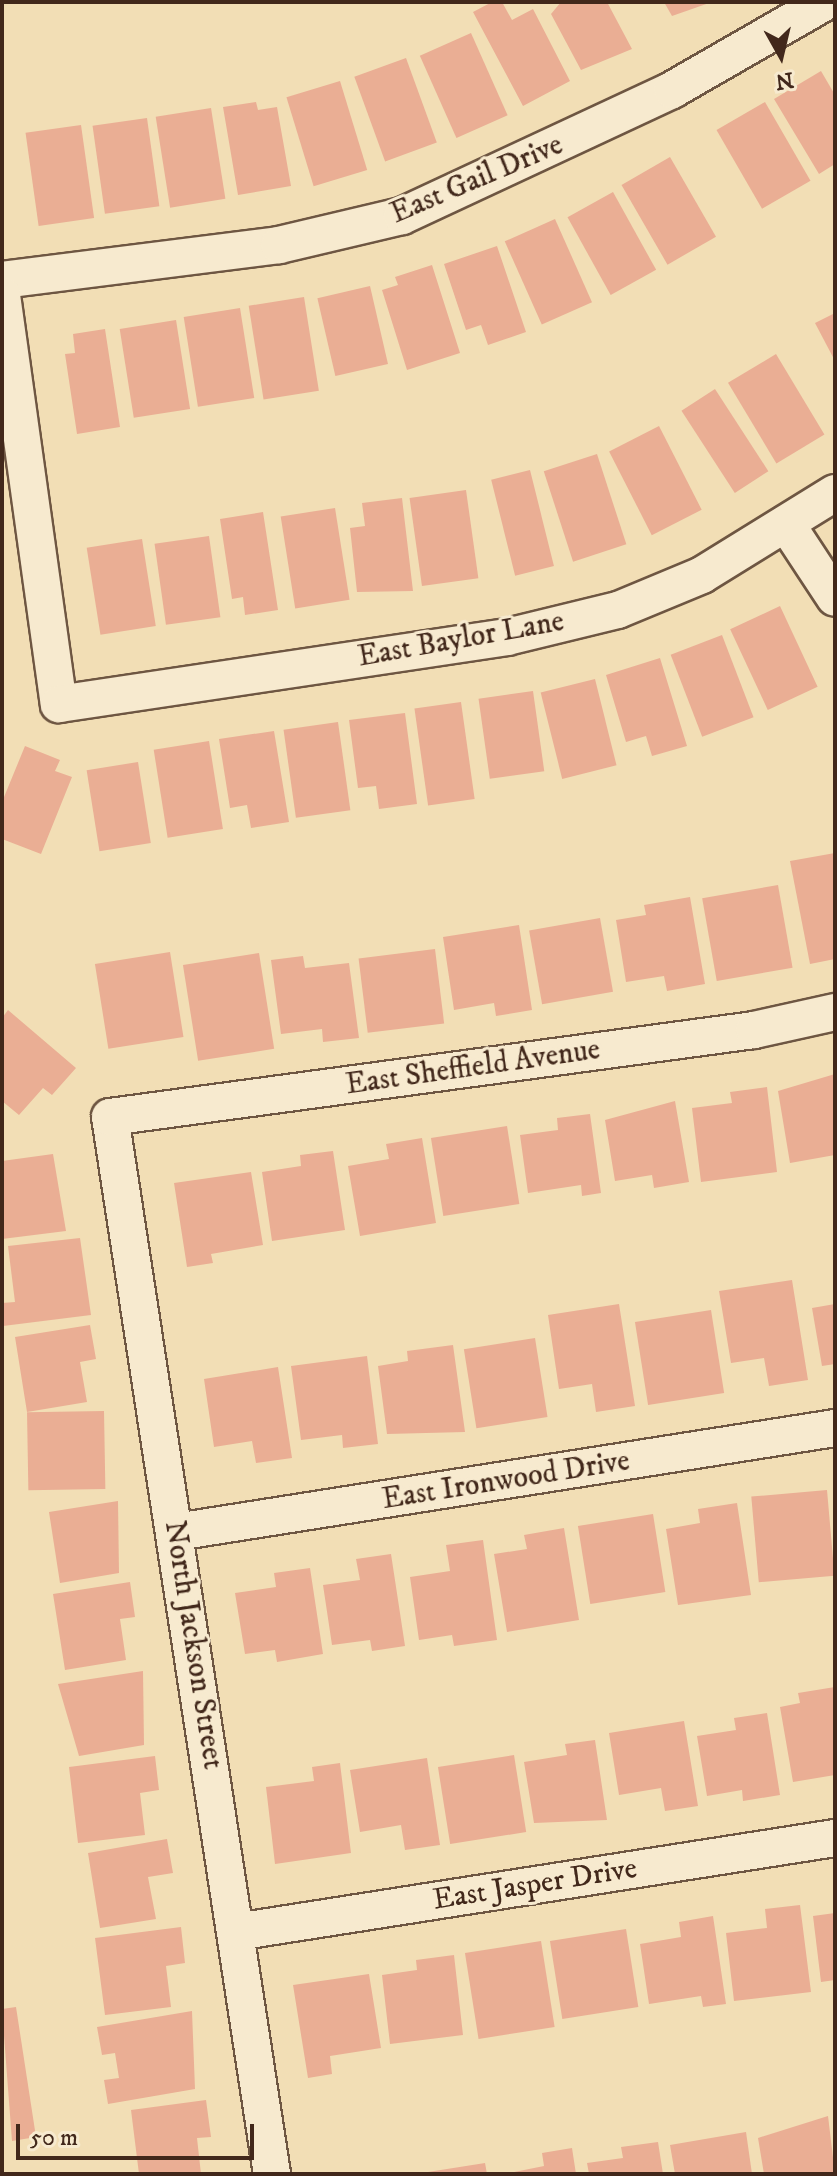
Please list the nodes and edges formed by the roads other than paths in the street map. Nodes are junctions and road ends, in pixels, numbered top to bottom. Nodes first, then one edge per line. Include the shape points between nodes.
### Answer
1 (825, 2) edge
2 (2, 280) edge
3 (2, 295) edge
4 (835, 493) edge
5 (787, 525) junction
6 (835, 598) edge
7 (835, 1012) edge
8 (110, 1117) joint
9 (835, 1428) edge
10 (176, 1532) junction
11 (835, 1838) edge
12 (236, 1932) junction
13 (272, 2174) edge

1 - 2 street, East Gail Drive via 672,90 402,216 279,245
3 - 5 street, East Baylor Lane via 59,704 507,637 618,610 702,575
4 - 5 street, East Baylor Lane
5 - 6 street
7 - 8 street, East Sheffield Avenue via 754,1030
8 - 10 street, North Jackson Street
9 - 10 street, East Ironwood Drive
10 - 12 street, North Jackson Street
11 - 12 street, East Jasper Drive
12 - 13 street, North Jackson Street

